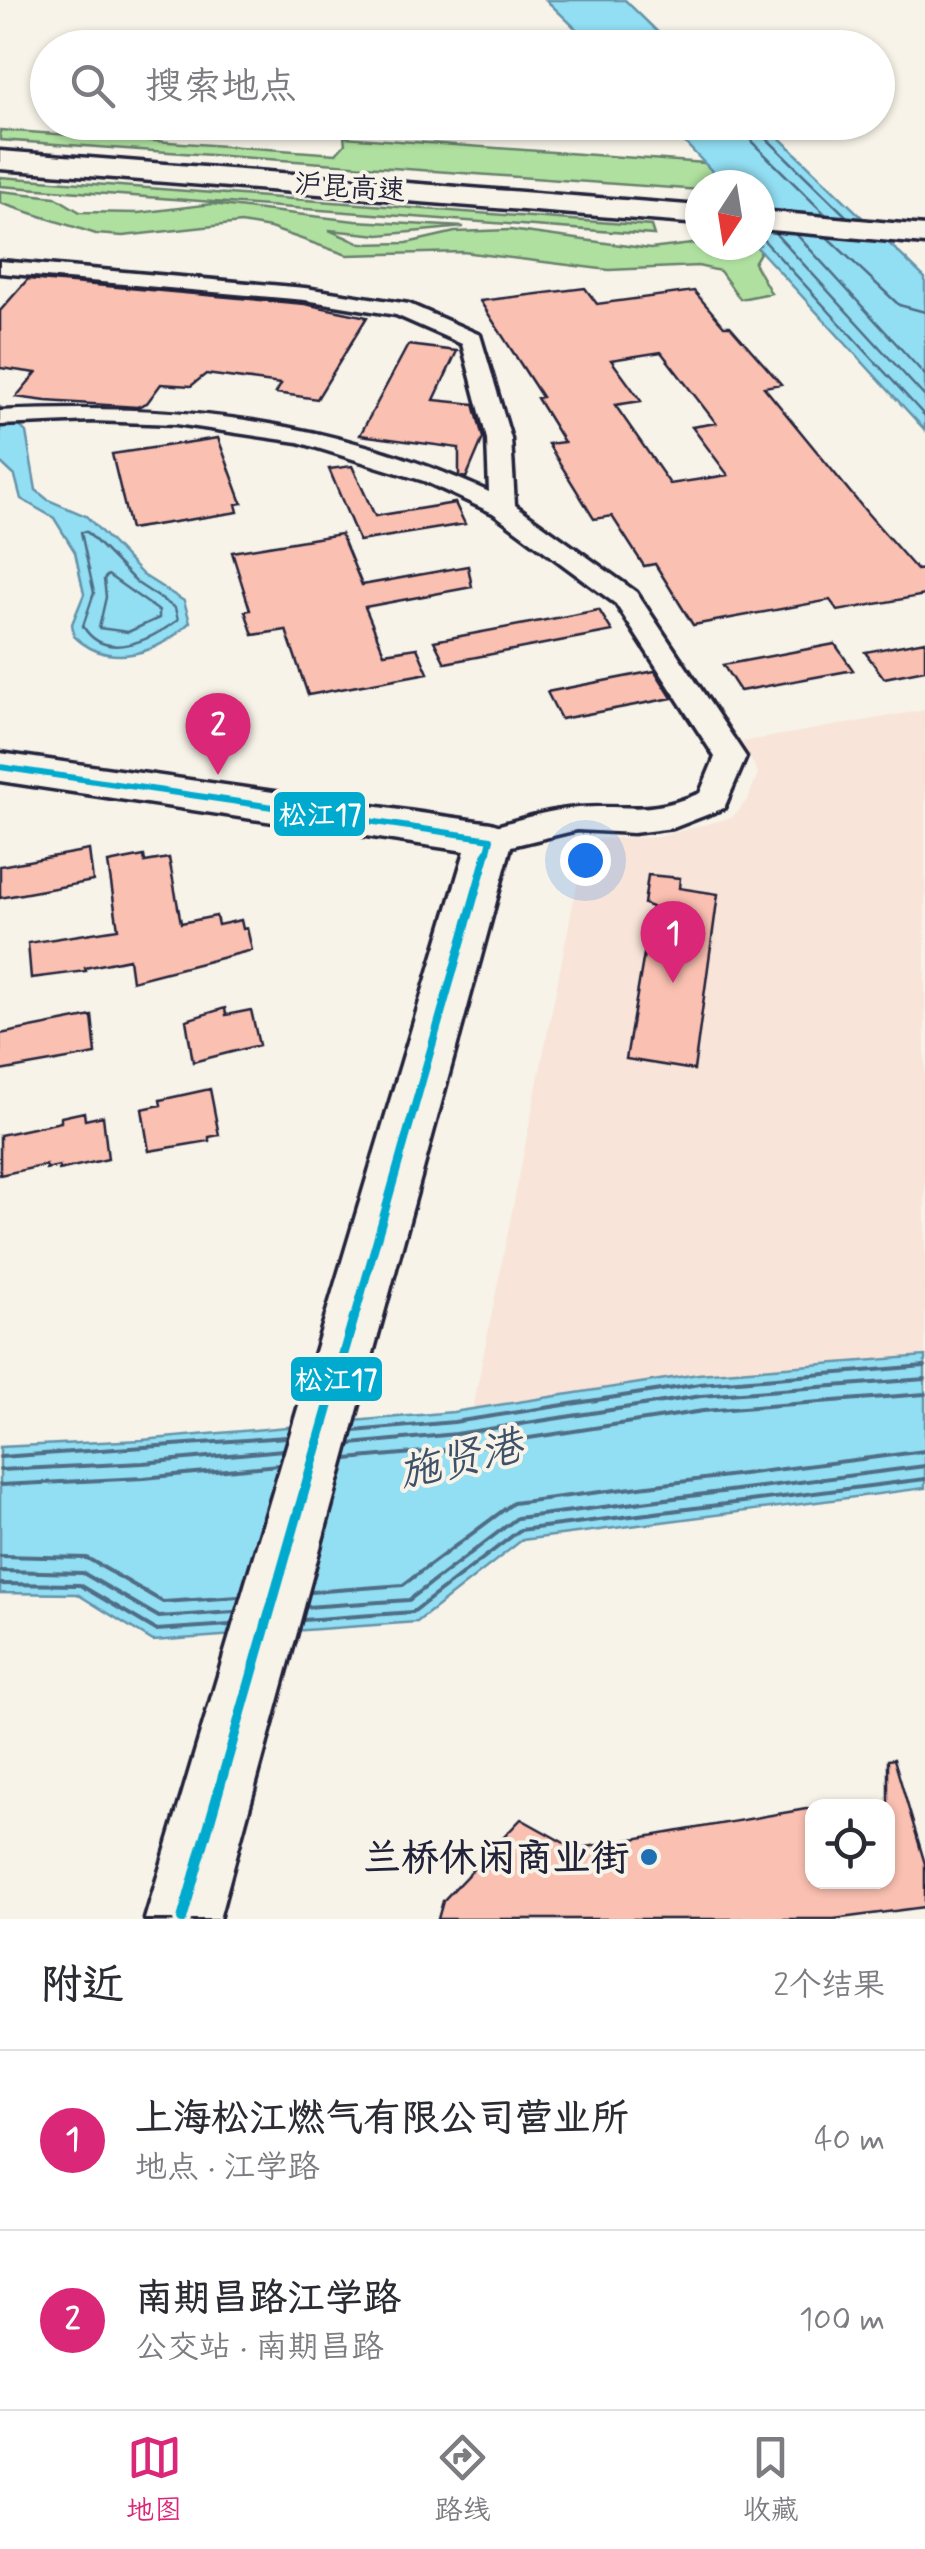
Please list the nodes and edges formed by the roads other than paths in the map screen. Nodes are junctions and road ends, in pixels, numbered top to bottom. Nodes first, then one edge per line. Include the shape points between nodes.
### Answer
1 (0, 150) edge
2 (0, 160) edge
3 (685, 204) edge
4 (651, 205) junction
5 (775, 210) edge
6 (685, 212) edge
7 (775, 221) edge
8 (925, 223) edge
9 (925, 235) edge
10 (0, 266) edge
11 (11, 418) edge
12 (502, 508) junction
13 (0, 767) edge
14 (491, 839) junction
15 (182, 1919) edge

1 - 4 highway, 沪昆高速
2 - 4 highway, 沪昆高速
3 - 4 highway, 沪昆高速
4 - 6 highway, 沪昆高速
5 - 8 highway
7 - 9 highway
10 - 12 street via 305,294 401,310 472,340 499,439
11 - 12 street via 176,418 302,435 434,476
12 - 14 street via 626,598 731,757 713,800 673,817 576,819
13 - 14 main road
14 - 15 main road

